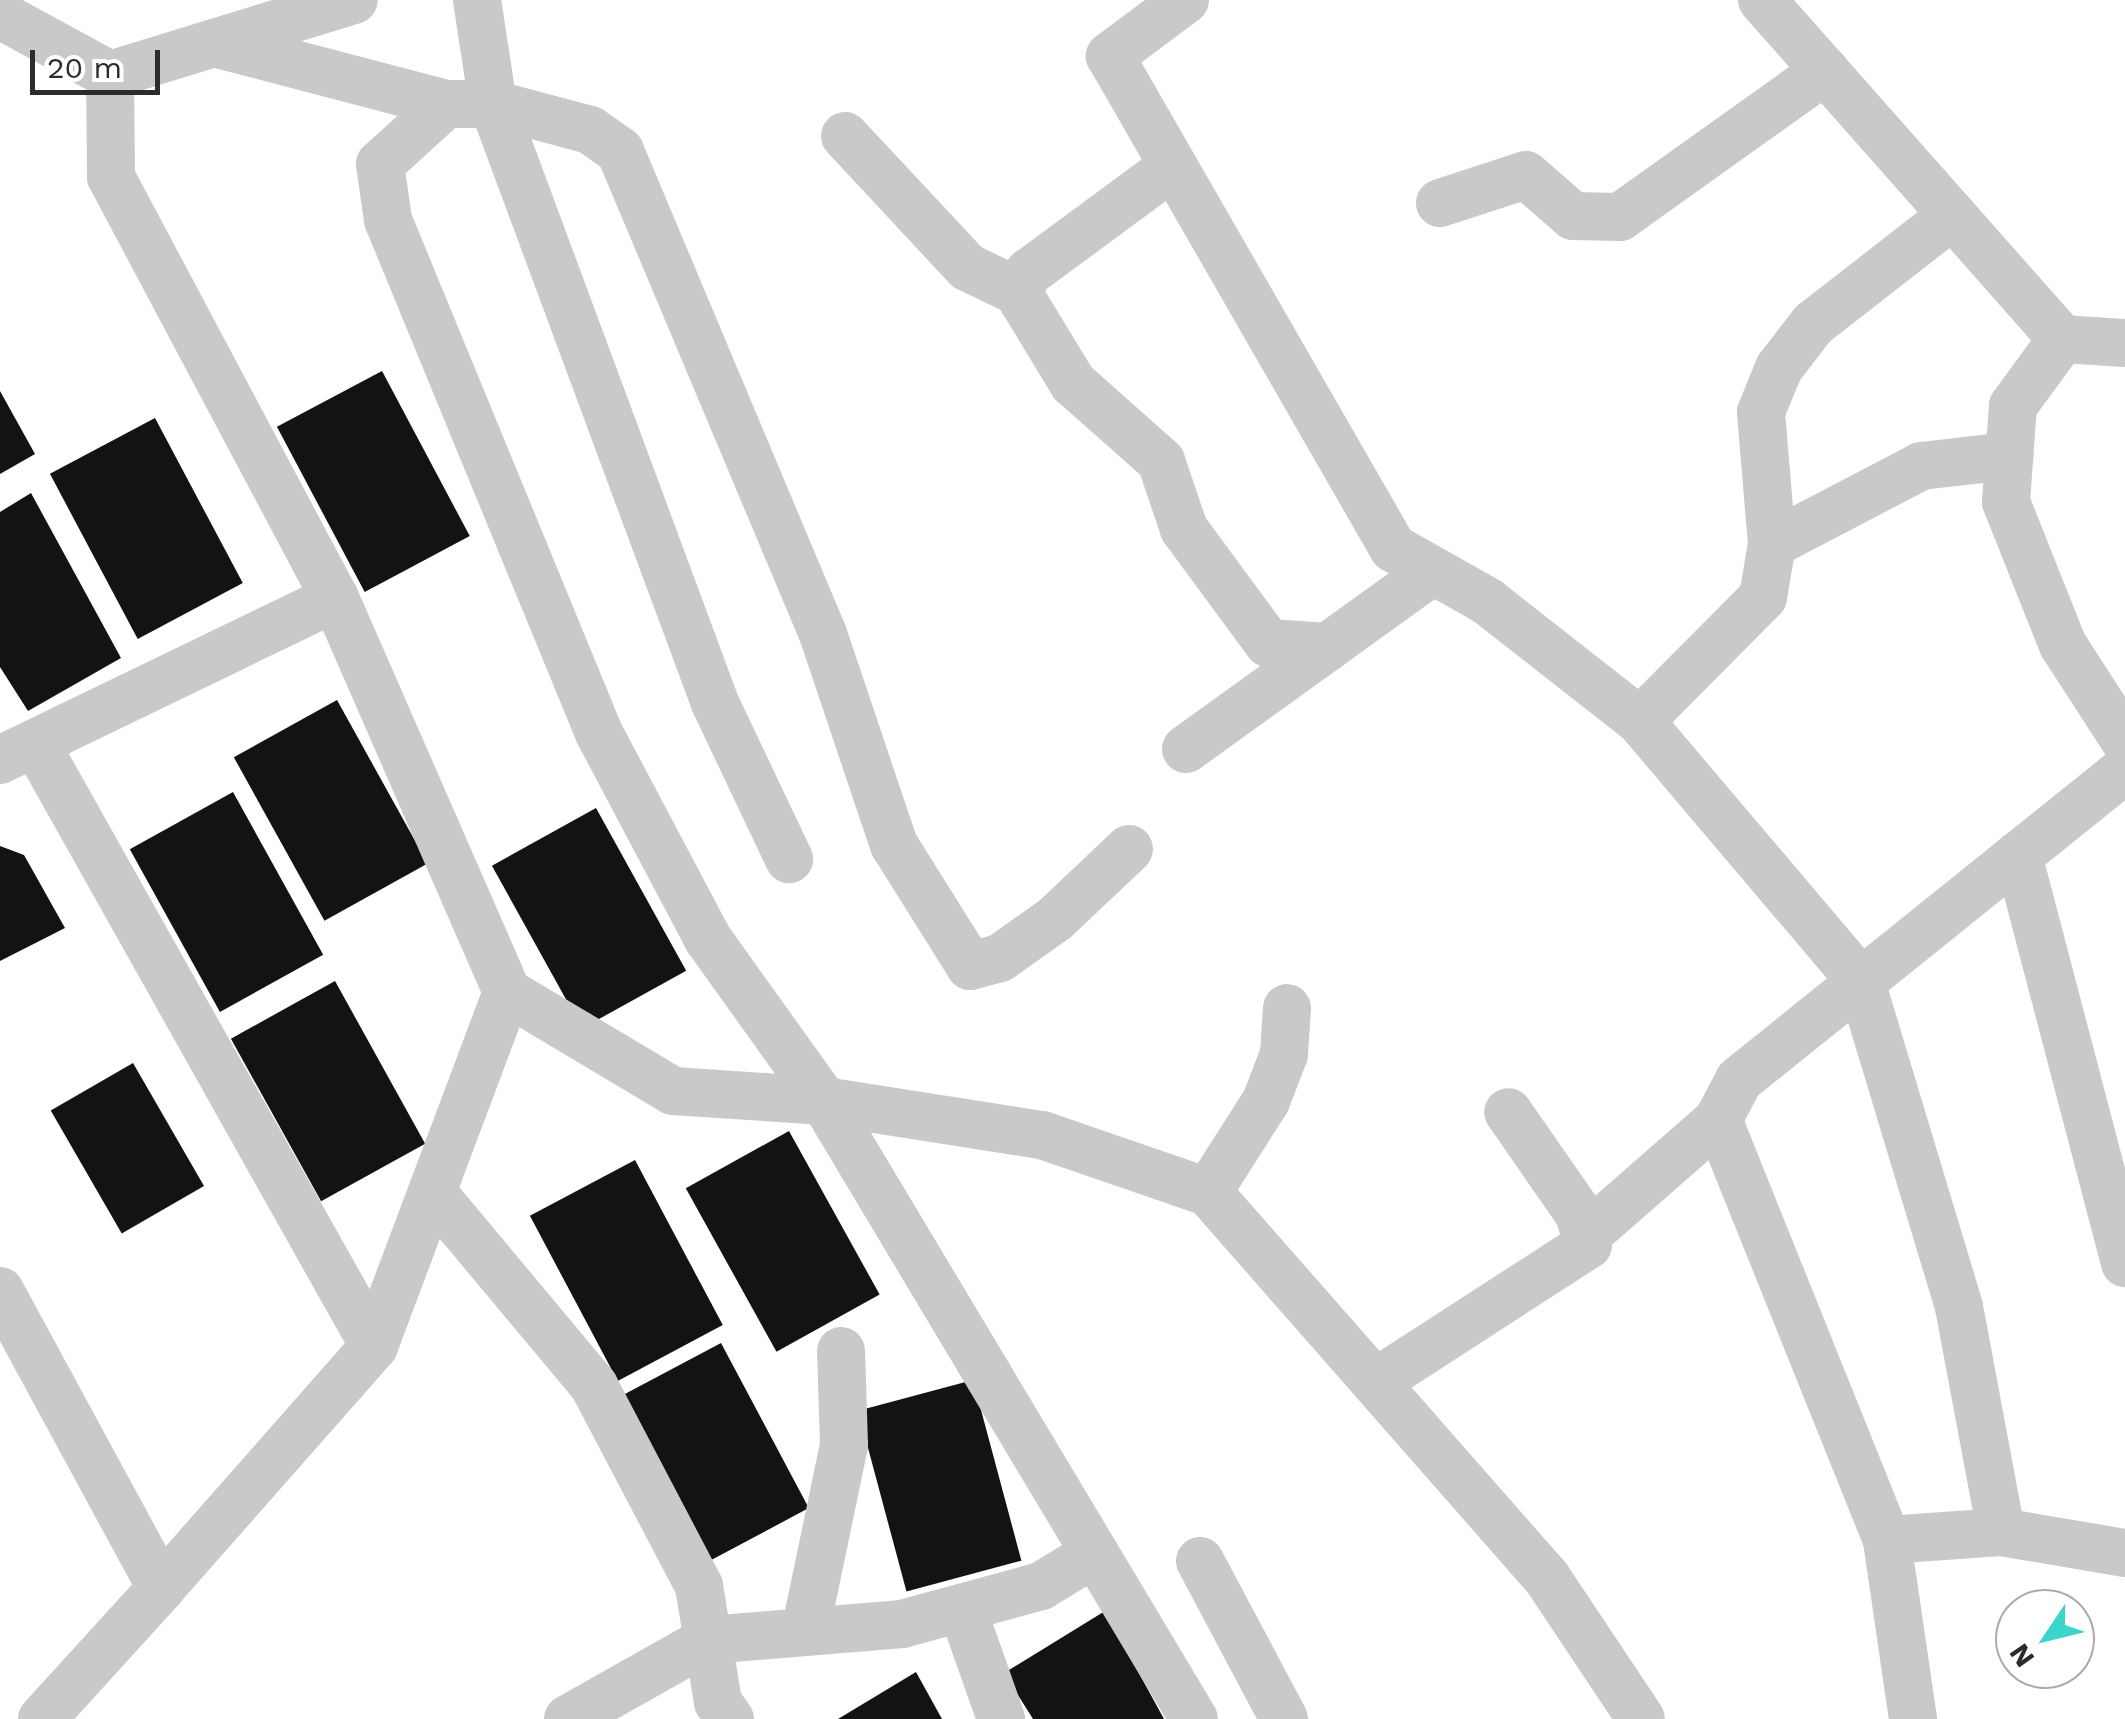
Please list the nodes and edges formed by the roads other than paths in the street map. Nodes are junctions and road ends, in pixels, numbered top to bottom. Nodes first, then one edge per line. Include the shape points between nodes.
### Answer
1 (354, 0) edge
2 (477, 0) edge
3 (1184, 0) edge
4 (1762, 0) edge
5 (0, 15) edge
6 (241, 25) edge
7 (1825, 71) junction
8 (110, 75) junction
9 (446, 104) junction
10 (494, 104) junction
11 (845, 136) dead end
12 (1172, 166) junction
13 (1440, 203) dead end
14 (1952, 215) junction
15 (1017, 291) junction
16 (2062, 338) junction
17 (2125, 342) edge
18 (2009, 456) junction
19 (1772, 544) junction
20 (1433, 571) junction
21 (335, 598) junction
22 (1328, 647) junction
23 (1640, 720) junction
24 (2125, 740) edge
25 (1186, 750) dead end
26 (18, 753) edge
27 (2125, 770) edge
28 (1129, 849) dead end
29 (2018, 856) junction
30 (788, 858) dead end
31 (1862, 982) junction
32 (507, 992) junction
33 (1287, 1008) dead end
34 (824, 1101) junction
35 (1508, 1112) dead end
36 (1718, 1120) junction
37 (432, 1192) junction
38 (1208, 1192) junction
39 (1588, 1234) junction
40 (2125, 1263) edge
41 (0, 1291) edge
42 (374, 1346) junction
43 (842, 1351) dead end
44 (1376, 1382) junction
45 (2001, 1532) junction
46 (1887, 1540) junction
47 (2125, 1553) edge
48 (1095, 1554) junction
49 (1200, 1560) dead end
50 (161, 1588) junction
51 (962, 1608) junction
52 (805, 1632) junction
53 (708, 1640) junction
54 (42, 1719) edge
55 (568, 1719) edge
56 (730, 1719) edge
57 (1001, 1719) edge
58 (1194, 1719) edge
59 (1284, 1719) edge
60 (1641, 1719) edge
61 (1913, 1719) edge

1 - 6 street
2 - 10 street
3 - 12 street via 1109,50
4 - 7 street
5 - 8 street
6 - 8 street
6 - 9 street
7 - 13 street via 1654,202 1620,216 1573,216 1526,174
7 - 14 street
8 - 21 street via 110,177
9 - 10 street
9 - 34 street via 380,164 388,220 599,733 708,939
10 - 28 street via 590,130 640,180 823,634 894,845 960,956 970,966 1000,958
10 - 30 street via 715,704
11 - 15 street via 967,268
12 - 15 street via 1029,272
12 - 20 street via 1393,548
14 - 16 street
14 - 19 street via 1813,324 1779,368 1761,412
15 - 22 street via 1073,383 1161,461 1184,529 1268,643
16 - 17 street
16 - 18 street via 2013,406
18 - 19 street via 1921,466
18 - 24 street via 2006,502 2062,645
19 - 23 street via 1763,597
20 - 22 street
20 - 23 street via 1487,601
21 - 26 street
21 - 32 street
22 - 25 street
23 - 31 street
26 - 42 street
27 - 29 street
29 - 31 street
29 - 40 street
31 - 36 street via 1738,1080
31 - 45 street via 1959,1307
32 - 34 street via 673,1091
32 - 37 street
33 - 38 street via 1284,1054 1266,1101
34 - 38 street via 1042,1135
34 - 48 street
35 - 39 street
36 - 39 street
36 - 46 street
37 - 42 street
37 - 53 street via 594,1386 699,1586
38 - 44 street
39 - 44 street via 1581,1254
41 - 50 street
42 - 50 street
43 - 52 street via 844,1445
44 - 60 street via 1547,1578
45 - 46 street
45 - 47 street
46 - 61 street
48 - 51 street via 1041,1586
48 - 58 street
49 - 59 street
50 - 54 street
51 - 52 street
51 - 57 street
52 - 53 street
53 - 55 street
53 - 56 street via 718,1702

